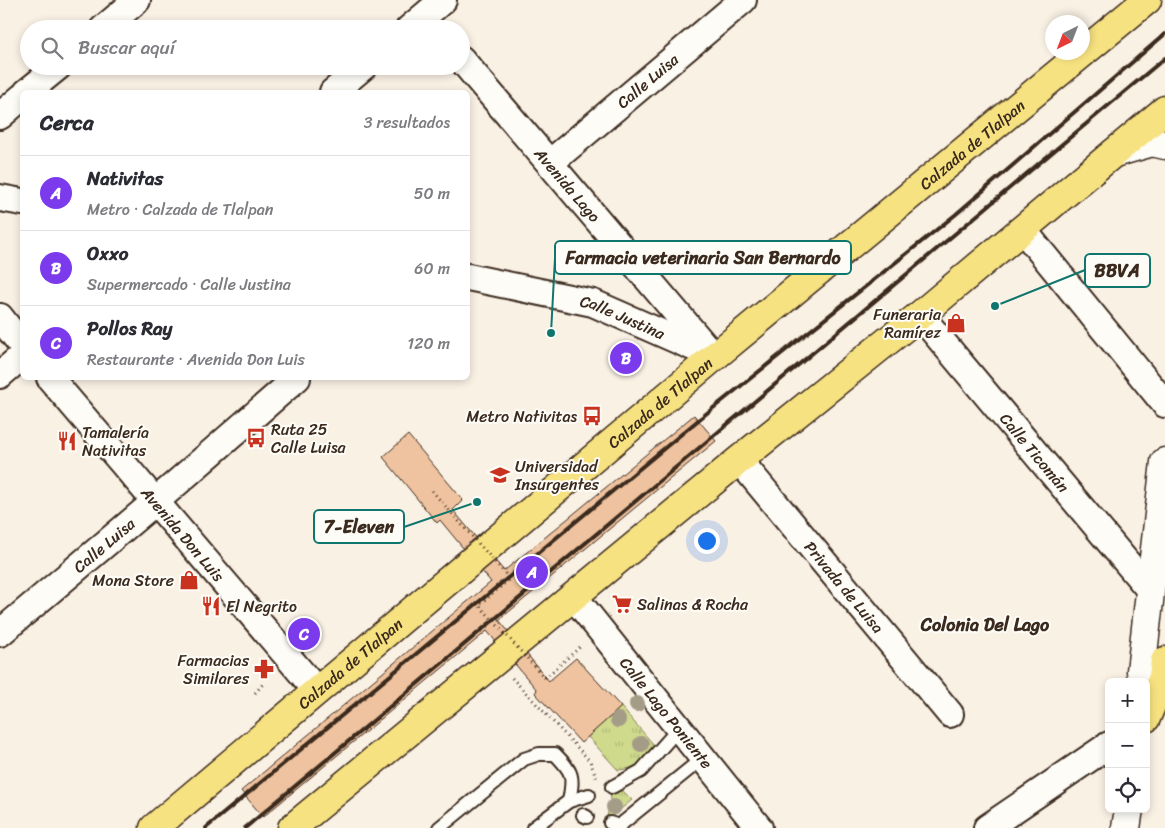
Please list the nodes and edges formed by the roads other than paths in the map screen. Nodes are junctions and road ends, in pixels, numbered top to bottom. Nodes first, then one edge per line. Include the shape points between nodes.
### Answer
1 (137, 0) edge
2 (743, 0) edge
3 (1137, 3) edge
4 (114, 20) edge
5 (470, 68) edge
6 (48, 75) edge
7 (353, 75) edge
8 (30, 90) edge
9 (335, 90) edge
10 (20, 99) edge
11 (1165, 110) edge
12 (0, 116) edge
13 (1165, 145) edge
14 (1114, 153) junction
15 (551, 162) junction
16 (0, 198) edge
17 (20, 202) edge
18 (1023, 230) junction
19 (470, 277) edge
20 (920, 315) junction
21 (0, 317) edge
22 (20, 342) edge
23 (714, 357) junction
24 (20, 358) edge
25 (0, 375) edge
26 (52, 380) edge
27 (295, 380) edge
28 (1165, 404) edge
29 (739, 460) junction
30 (1165, 462) edge
31 (156, 501) junction
32 (1149, 589) junction
33 (574, 597) junction
34 (0, 632) edge
35 (1165, 662) edge
36 (1142, 678) edge
37 (317, 691) junction
38 (1150, 708) edge
39 (950, 714) dead end
40 (679, 728) junction
41 (1105, 748) edge
42 (703, 758) junction
43 (612, 787) dead end
44 (589, 795) dead end
45 (569, 801) junction
46 (1128, 813) edge
47 (454, 823) edge
48 (610, 823) dead end
49 (154, 828) edge
50 (292, 828) edge
51 (440, 828) edge
52 (533, 828) edge
53 (759, 828) edge
54 (987, 828) edge
55 (1126, 828) edge

1 - 4 street
2 - 15 street, Calle Luisa
3 - 23 main road, Calzada de Tlalpan
5 - 15 street, Avenida Lago
6 - 8 street
7 - 9 street
10 - 12 street
11 - 14 main road
13 - 14 main road via 1152,142
14 - 18 main road
15 - 23 street, Avenida Lago
16 - 17 street
18 - 20 main road
18 - 28 street
19 - 23 street, Calle Justina via 592,303
20 - 29 main road
20 - 32 street, Calle Ticomán
21 - 22 street
23 - 37 main road, Calzada de Tlalpan
24 - 25 street
26 - 31 street, Avenida Don Luis
27 - 31 street, Calle Luisa
29 - 33 main road
29 - 39 street, Privada de Luisa
30 - 32 main road
31 - 34 street, Calle Luisa
31 - 37 street, Avenida Don Luis
32 - 36 main road
33 - 40 street, Calle Lago Poniente
33 - 50 main road
35 - 38 main road
37 - 49 main road, Calzada de Tlalpan
40 - 42 street, Calle Lago Poniente
40 - 43 lane via 641,771
41 - 54 street
42 - 48 lane via 619,826
42 - 53 street, Calle Lago Poniente
44 - 45 lane
45 - 47 lane via 573,782 571,770 555,754 539,754 524,759
45 - 52 lane
46 - 55 main road
47 - 51 lane

